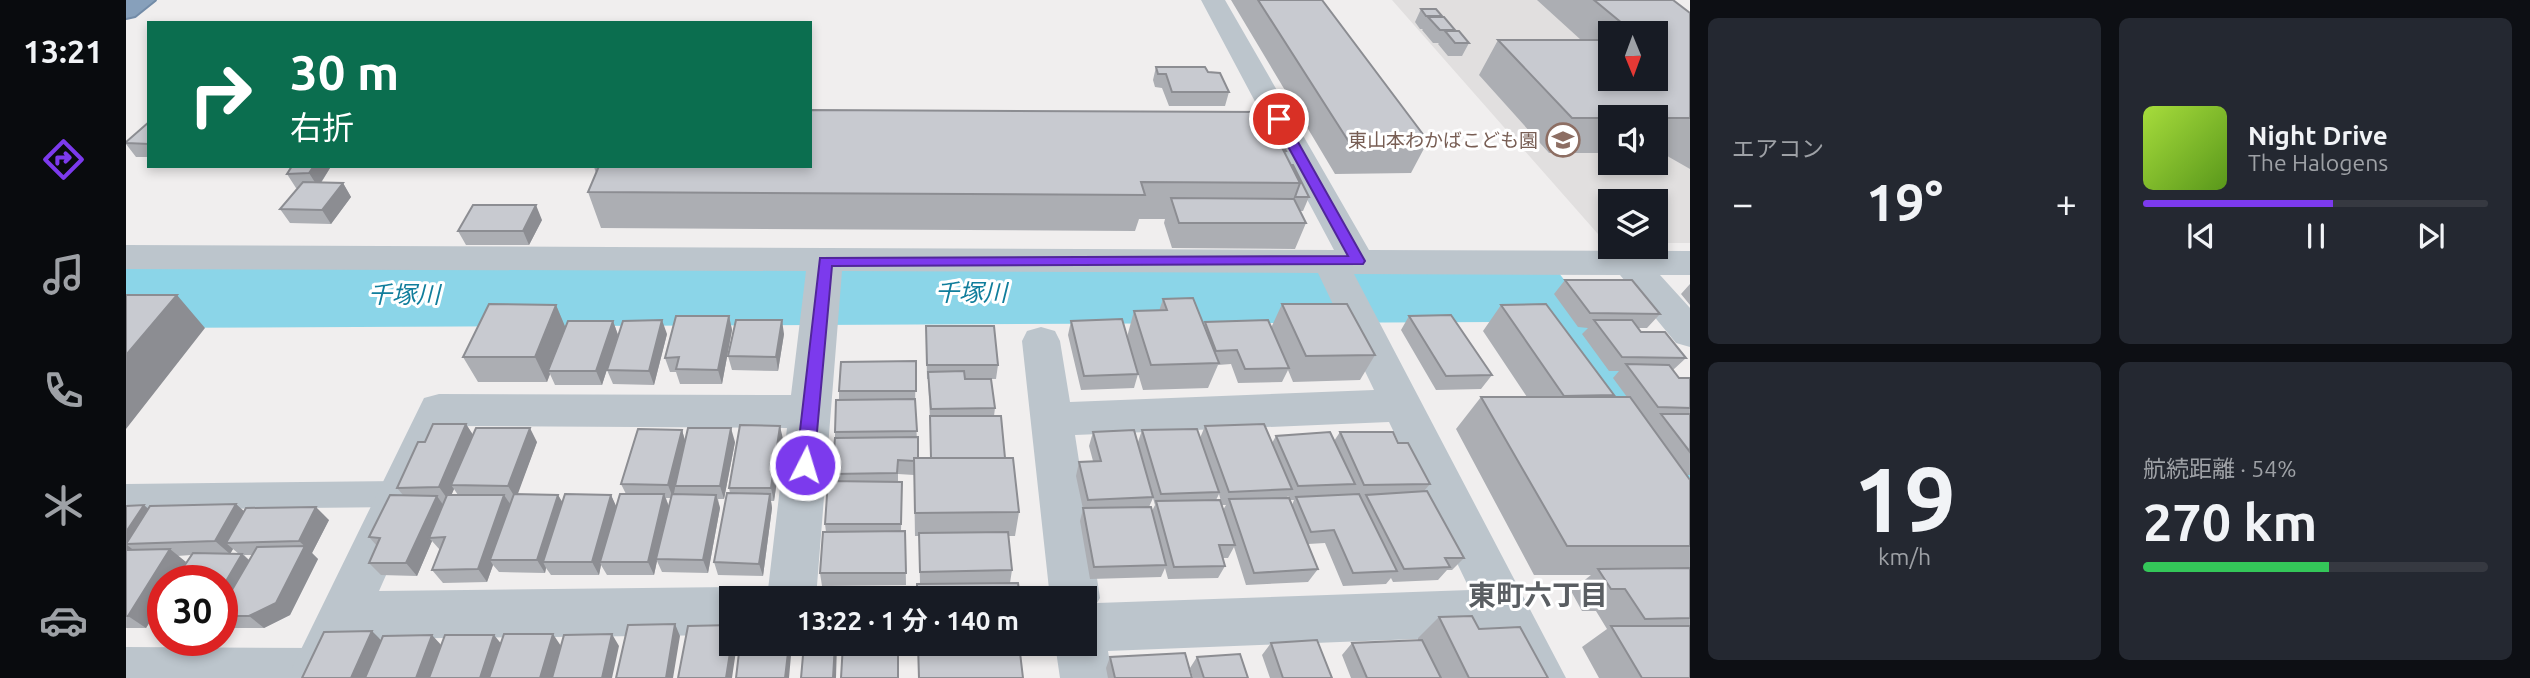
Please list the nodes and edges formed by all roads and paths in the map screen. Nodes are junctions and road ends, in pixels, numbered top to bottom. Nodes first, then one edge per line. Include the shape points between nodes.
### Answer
1 (143, 0) edge
2 (1213, 0) edge
3 (126, 11) edge
4 (126, 257) edge
5 (1630, 263) junction
6 (1690, 263) edge
7 (1345, 276) junction
8 (823, 283) junction
9 (1690, 333) edge
10 (1041, 341) dead end
11 (1403, 405) junction
12 (810, 412) junction
13 (1051, 419) junction
14 (400, 494) junction
15 (126, 496) edge
16 (793, 586) edge
17 (1073, 586) edge
18 (719, 611) edge
19 (1507, 612) junction
20 (343, 615) junction
21 (1097, 628) edge
22 (1083, 656) edge
23 (126, 665) edge
24 (316, 672) edge
25 (1086, 678) edge
26 (1540, 678) edge

1 - 3 highway
2 - 7 street
4 - 8 street
5 - 6 street
5 - 7 street
5 - 9 street
7 - 8 street
7 - 11 street
8 - 12 street
10 - 13 street
11 - 13 street
11 - 19 street
12 - 14 street via 439,410
12 - 16 street
13 - 17 street
14 - 15 lane
14 - 20 street
18 - 20 street
19 - 21 street
19 - 26 street
20 - 24 street
22 - 25 street
23 - 24 lane

